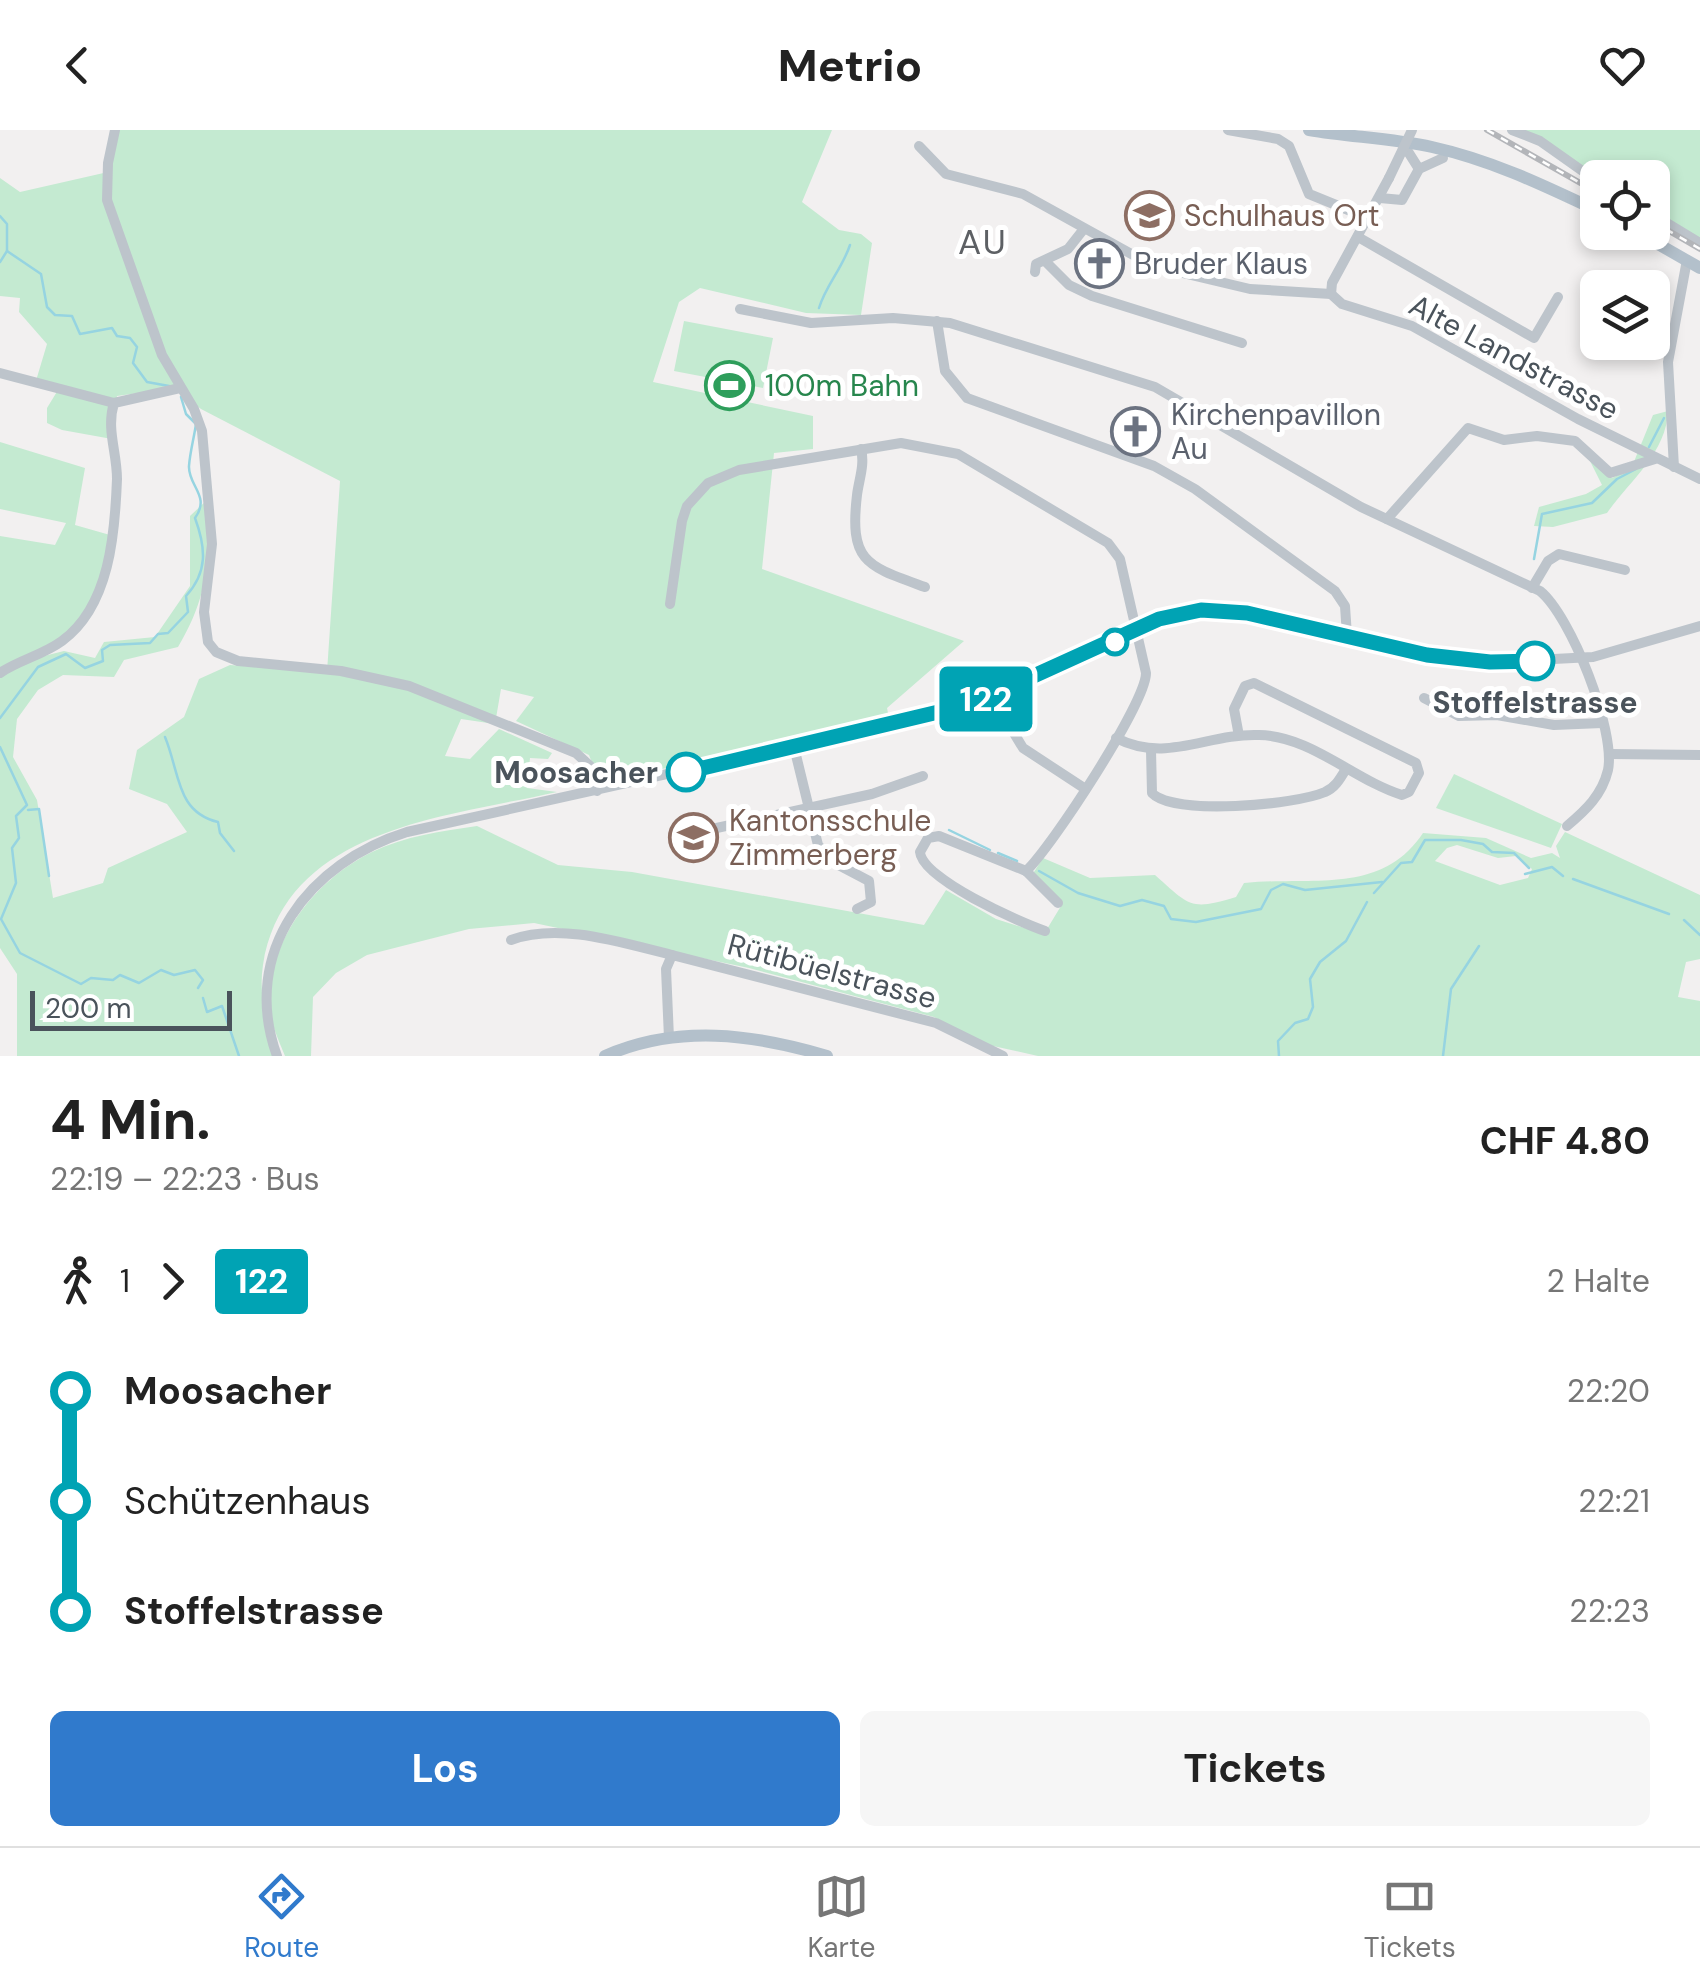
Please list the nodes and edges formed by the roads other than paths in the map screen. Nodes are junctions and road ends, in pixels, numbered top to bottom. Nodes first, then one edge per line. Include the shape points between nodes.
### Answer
1 (116, 130) edge
2 (1228, 130) edge
3 (1309, 130) edge
4 (1412, 130) edge
5 (1512, 130) edge
6 (1543, 136) edge
7 (1362, 138) junction
8 (919, 146) dead end
9 (1407, 150) junction
10 (1442, 158) junction
11 (1580, 167) edge
12 (1418, 169) junction
13 (1524, 178) junction
14 (1380, 198) junction
15 (1580, 204) edge
16 (1368, 218) junction
17 (1670, 225) edge
18 (1083, 230) junction
19 (1358, 237) junction
20 (1700, 243) edge
21 (1670, 250) edge
22 (1045, 261) junction
23 (1694, 264) edge
24 (1035, 272) dead end
25 (1331, 294) junction
26 (1558, 297) dead end
27 (740, 309) dead end
28 (937, 321) junction
29 (1242, 343) dead end
30 (0, 373) edge
31 (180, 388) junction
32 (114, 402) junction
33 (861, 448) junction
34 (1656, 458) junction
35 (1674, 467) junction
36 (1700, 479) edge
37 (1387, 520) junction
38 (1625, 570) dead end
39 (926, 586) dead end
40 (1532, 588) junction
41 (670, 604) dead end
42 (1700, 626) edge
43 (1136, 631) junction
44 (1347, 636) junction
45 (1580, 658) junction
46 (0, 673) edge
47 (992, 697) junction
48 (1424, 698) dead end
49 (1602, 723) junction
50 (1239, 736) junction
51 (1116, 738) junction
52 (794, 747) junction
53 (1151, 750) junction
54 (1610, 754) junction
55 (1700, 755) edge
56 (1346, 769) junction
57 (924, 776) dead end
58 (1084, 788) junction
59 (597, 791) junction
60 (808, 808) junction
61 (1567, 826) dead end
62 (712, 829) dead end
63 (1026, 871) junction
64 (1058, 903) dead end
65 (857, 909) dead end
66 (1045, 931) dead end
67 (510, 940) dead end
68 (672, 955) junction
69 (669, 1038) junction
70 (974, 1050) edge
71 (277, 1056) edge
72 (605, 1056) edge
73 (828, 1056) edge
74 (1003, 1056) edge

1 - 31 street via 107,200 162,356
2 - 16 street via 1278,139 1289,146 1309,194
3 - 7 main road
4 - 14 street, bridge
5 - 6 street
6 - 11 street
7 - 9 main road
7 - 13 main road via 1435,147
8 - 18 street, Alte Landstrasse via 946,174 1023,194
9 - 10 main road
9 - 12 street
10 - 12 street
10 - 13 main road
12 - 14 street via 1396,202
13 - 15 main road
14 - 16 street
16 - 19 street
17 - 20 street
18 - 22 street via 1068,250
18 - 25 street, Alte Landstrasse via 1173,272 1250,289
19 - 25 street
19 - 26 street via 1534,338
21 - 23 main road
22 - 24 street
22 - 29 street via 1092,296
23 - 35 street via 1668,362
25 - 34 street, Alte Landstrasse via 1442,340
27 - 28 street via 811,323
28 - 37 street via 984,330 1155,388
28 - 44 street via 946,371 966,398 1124,453 1195,489 1338,594
30 - 32 street
31 - 32 street
31 - 59 street via 204,444 212,561 204,626 216,652 238,661 341,671 408,686 576,753 590,766
32 - 46 street via 116,483 103,584 64,640
33 - 39 street via 855,534 861,557 872,568
33 - 41 street via 739,470 708,483 686,506
33 - 43 street via 912,443 958,454 1108,543 1120,559
34 - 35 street, Alte Landstrasse
34 - 37 street via 1610,473 1575,441 1504,440 1468,428
35 - 36 street, Alte Landstrasse
37 - 40 street
38 - 40 street via 1559,554
40 - 45 street via 1554,604
42 - 45 street
43 - 44 street via 1168,616 1225,610
43 - 47 street
43 - 51 street via 1146,681
44 - 45 street via 1475,661
45 - 49 street
47 - 52 street
47 - 58 street via 1023,748
48 - 49 street via 1458,716
49 - 54 street
50 - 53 street
50 - 56 street via 1284,739
50 - 56 street via 1236,704 1254,683 1419,770 1402,795
51 - 53 street
51 - 58 street
52 - 59 street
52 - 60 street
53 - 56 street via 1152,793 1172,804 1269,804 1314,796 1334,787
54 - 55 street
54 - 61 street via 1598,794
57 - 60 street
58 - 63 street
59 - 71 street via 407,832 329,870 293,912 276,951 268,999
60 - 62 street
60 - 65 street via 824,853 869,881 870,904
63 - 64 street
63 - 66 street via 939,836 928,838 920,852 927,868 1010,919
67 - 68 street, Rütibüelstrasse via 586,936
68 - 69 street via 666,969
68 - 70 street, Rütibüelstrasse via 936,1022
69 - 72 main road
69 - 73 main road via 730,1035
70 - 74 street, Rütibüelstrasse

